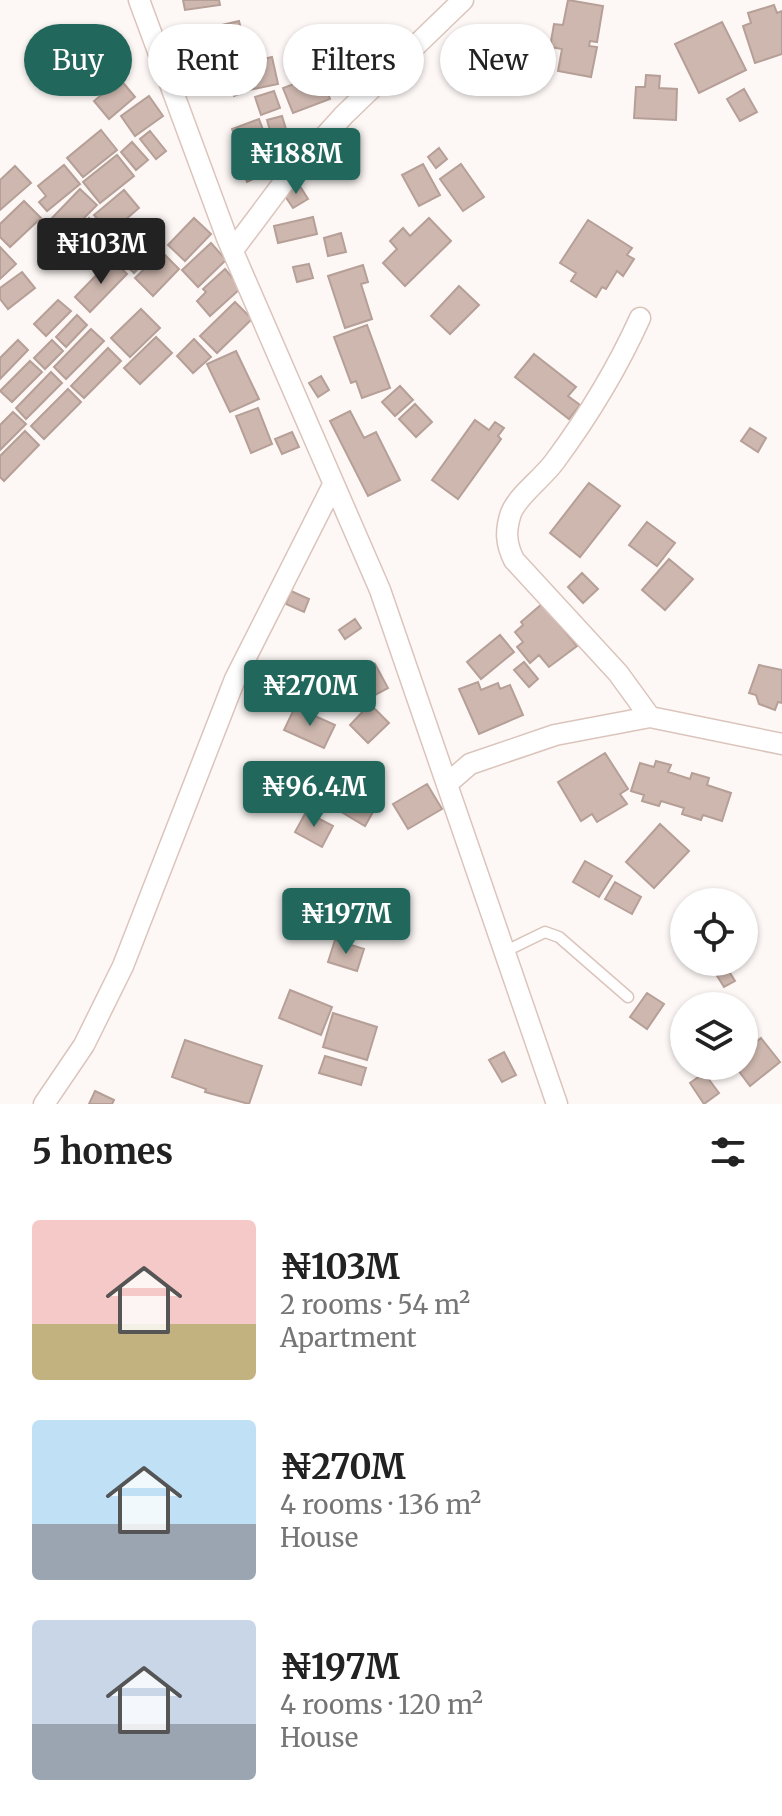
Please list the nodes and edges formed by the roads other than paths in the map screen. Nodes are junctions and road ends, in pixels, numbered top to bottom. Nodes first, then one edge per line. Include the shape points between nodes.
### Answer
1 (139, 0) edge
2 (463, 0) edge
3 (233, 250) junction
4 (640, 318) dead end
5 (333, 485) junction
6 (650, 717) junction
7 (782, 744) edge
8 (447, 784) junction
9 (504, 952) junction
10 (628, 997) dead end
11 (44, 1104) edge
12 (557, 1104) edge

1 - 3 street
2 - 3 street via 325,136
3 - 5 street
4 - 6 street via 620,363 581,426 512,511 505,543
5 - 8 street via 380,590
5 - 11 street via 235,679 123,966 84,1045
6 - 7 street
6 - 8 street via 555,735 470,764
8 - 9 street
9 - 10 lane via 545,932 559,937
9 - 12 street

